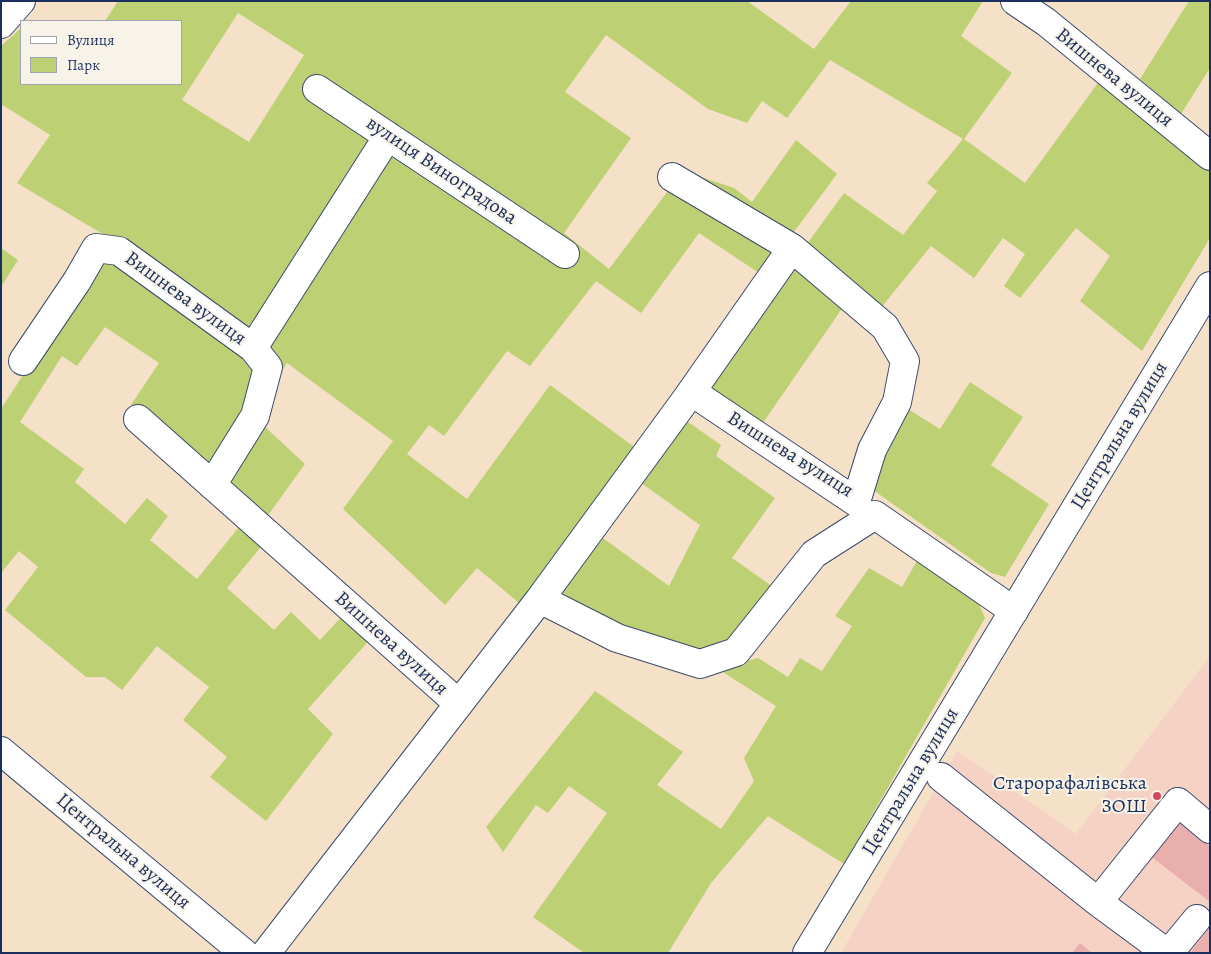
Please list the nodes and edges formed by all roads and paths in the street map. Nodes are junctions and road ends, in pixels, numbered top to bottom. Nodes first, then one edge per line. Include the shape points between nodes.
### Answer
1 (21, 1) edge
2 (1016, 1) edge
3 (1, 24) edge
4 (317, 89) dead end
5 (388, 136) junction
6 (1210, 156) edge
7 (672, 177) dead end
8 (792, 248) junction
9 (565, 254) dead end
10 (1210, 286) edge
11 (253, 348) junction
12 (23, 361) dead end
13 (692, 392) junction
14 (138, 420) dead end
15 (212, 485) junction
16 (866, 508) junction
17 (540, 599) junction
18 (1014, 611) junction
19 (459, 704) junction
20 (1, 751) edge
21 (941, 777) dead end
22 (1210, 829) edge
23 (1098, 902) junction
24 (1197, 919) dead end
25 (244, 953) edge
26 (266, 953) edge
27 (807, 953) edge
28 (1168, 953) edge

1 - 3 street
2 - 6 street, Вишнева вулиця
4 - 5 street, вулиця Виноградова
5 - 9 street, вулиця Виноградова
5 - 11 street
7 - 8 street, Вишнева вулиця
8 - 13 street, Вишнева вулиця
8 - 16 street, Вишнева вулиця via 885,327 905,361 897,402 872,450
10 - 18 street, Центральна вулиця
11 - 12 street, Вишнева вулиця via 119,251 96,248
11 - 15 street, Вишнева вулиця via 268,368 255,416
13 - 16 street, Вишнева вулиця
13 - 17 street, Вишнева вулиця
14 - 15 street, Вишнева вулиця
15 - 19 street, Вишнева вулиця
16 - 17 street via 814,554 736,652 700,664 617,638
16 - 18 street
17 - 19 street, Вишнева вулиця
18 - 27 street, Центральна вулиця
19 - 26 street, Вишнева вулиця
20 - 25 street, Центральна вулиця
21 - 23 street
22 - 23 street via 1178,802
23 - 28 street
24 - 28 street

